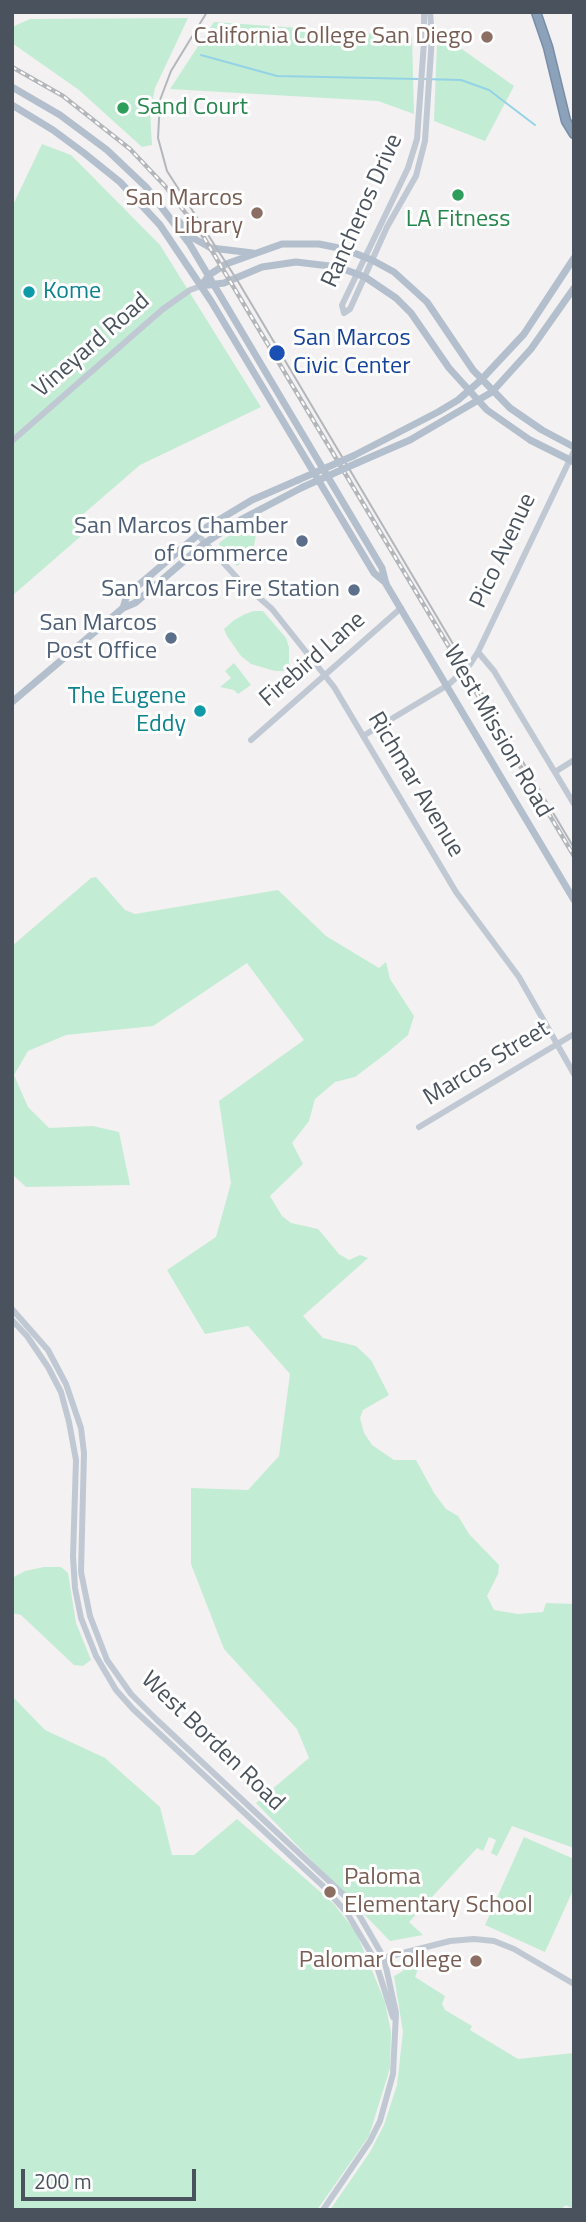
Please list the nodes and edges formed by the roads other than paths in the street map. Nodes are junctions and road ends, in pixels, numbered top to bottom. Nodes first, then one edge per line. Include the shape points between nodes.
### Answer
1 (424, 12) edge
2 (430, 12) edge
3 (536, 12) edge
4 (428, 42) junction
5 (12, 87) edge
6 (12, 105) edge
7 (423, 111) junction
8 (574, 134) edge
9 (145, 187) junction
10 (254, 253) junction
11 (368, 258) junction
12 (574, 258) edge
13 (209, 275) junction
14 (361, 276) junction
15 (215, 285) junction
16 (201, 286) junction
17 (574, 288) edge
18 (481, 380) junction
19 (468, 391) junction
20 (492, 392) junction
21 (477, 400) junction
22 (12, 442) edge
23 (574, 449) edge
24 (355, 459) junction
25 (571, 461) edge
26 (197, 534) junction
27 (205, 543) junction
28 (386, 584) junction
29 (123, 608) junction
30 (401, 608) junction
31 (478, 652) junction
32 (325, 675) junction
33 (448, 685) junction
34 (12, 702) edge
35 (363, 736) junction
36 (251, 740) dead end
37 (574, 760) edge
38 (555, 772) junction
39 (574, 804) edge
40 (574, 900) edge
41 (574, 1034) edge
42 (556, 1044) junction
43 (574, 1074) edge
44 (419, 1127) dead end
45 (12, 1309) edge
46 (12, 1320) edge
47 (384, 1958) junction
48 (375, 1960) junction
49 (574, 1984) edge
50 (394, 2022) junction
51 (323, 2210) edge

1 - 4 main road, Rancheros Drive
2 - 4 main road, Rancheros Drive
3 - 8 highway via 566,121
4 - 7 main road, Rancheros Drive
5 - 9 main road via 84,132
6 - 16 main road, West Mission Road via 69,141 120,182 160,225
7 - 11 main road, Rancheros Drive via 408,168
7 - 11 main road, Rancheros Drive via 425,141 416,176
9 - 10 main road via 200,242 211,248
9 - 13 main road, West Mission Road
10 - 11 main road via 282,244 319,244
10 - 13 main road
11 - 14 main road, Rancheros Drive
11 - 18 main road via 394,272 427,302
12 - 18 main road via 524,334
13 - 15 main road, West Mission Road
13 - 16 main road
14 - 14 main road, Rancheros Drive via 342,305 344,313 350,309
14 - 15 main road via 338,267 296,262 262,267
14 - 19 main road via 411,313
15 - 16 main road
15 - 28 main road, West Mission Road via 382,568
16 - 22 main road, Vineyard Road via 163,309
16 - 28 main road, West Mission Road via 374,573
17 - 20 main road via 531,349
18 - 19 main road
18 - 20 main road
19 - 21 main road
19 - 24 main road
20 - 21 main road
20 - 23 main road via 528,422
21 - 24 main road via 410,440
21 - 25 main road via 499,420
23 - 25 main road, Pico Avenue
24 - 26 main road, bridge via 240,506
24 - 27 main road, bridge
25 - 31 main road, Pico Avenue
26 - 27 main road, Richmar Avenue
26 - 29 main road via 127,595
27 - 29 main road via 135,603
27 - 32 main road, Richmar Avenue via 272,609
28 - 30 main road, West Mission Road
29 - 34 main road
30 - 32 main road, Firebird Lane
30 - 33 main road, West Mission Road
31 - 33 main road, Pico Avenue
31 - 38 main road
32 - 35 main road, Richmar Avenue
32 - 36 main road, Firebird Lane
33 - 35 main road, Pico Avenue
33 - 40 main road, West Mission Road
35 - 42 main road, Richmar Avenue via 456,892 519,977
37 - 38 main road
38 - 39 main road
41 - 42 main road, Marcos Street
42 - 43 main road, Richmar Avenue
42 - 44 main road, Marcos Street
45 - 47 main road, West Borden Road via 47,1350 66,1384 78,1420 84,1453 83,1588 107,1660 157,1720 346,1897
46 - 48 main road, West Borden Road via 48,1367 69,1422 76,1460 75,1588 88,1639 101,1665 142,1718 323,1886 355,1923
47 - 48 main road
47 - 49 main road via 450,1941 494,1941
47 - 50 main road, West Borden Road
48 - 50 main road, West Borden Road
50 - 51 main road, West Borden Road via 393,2074 380,2121

